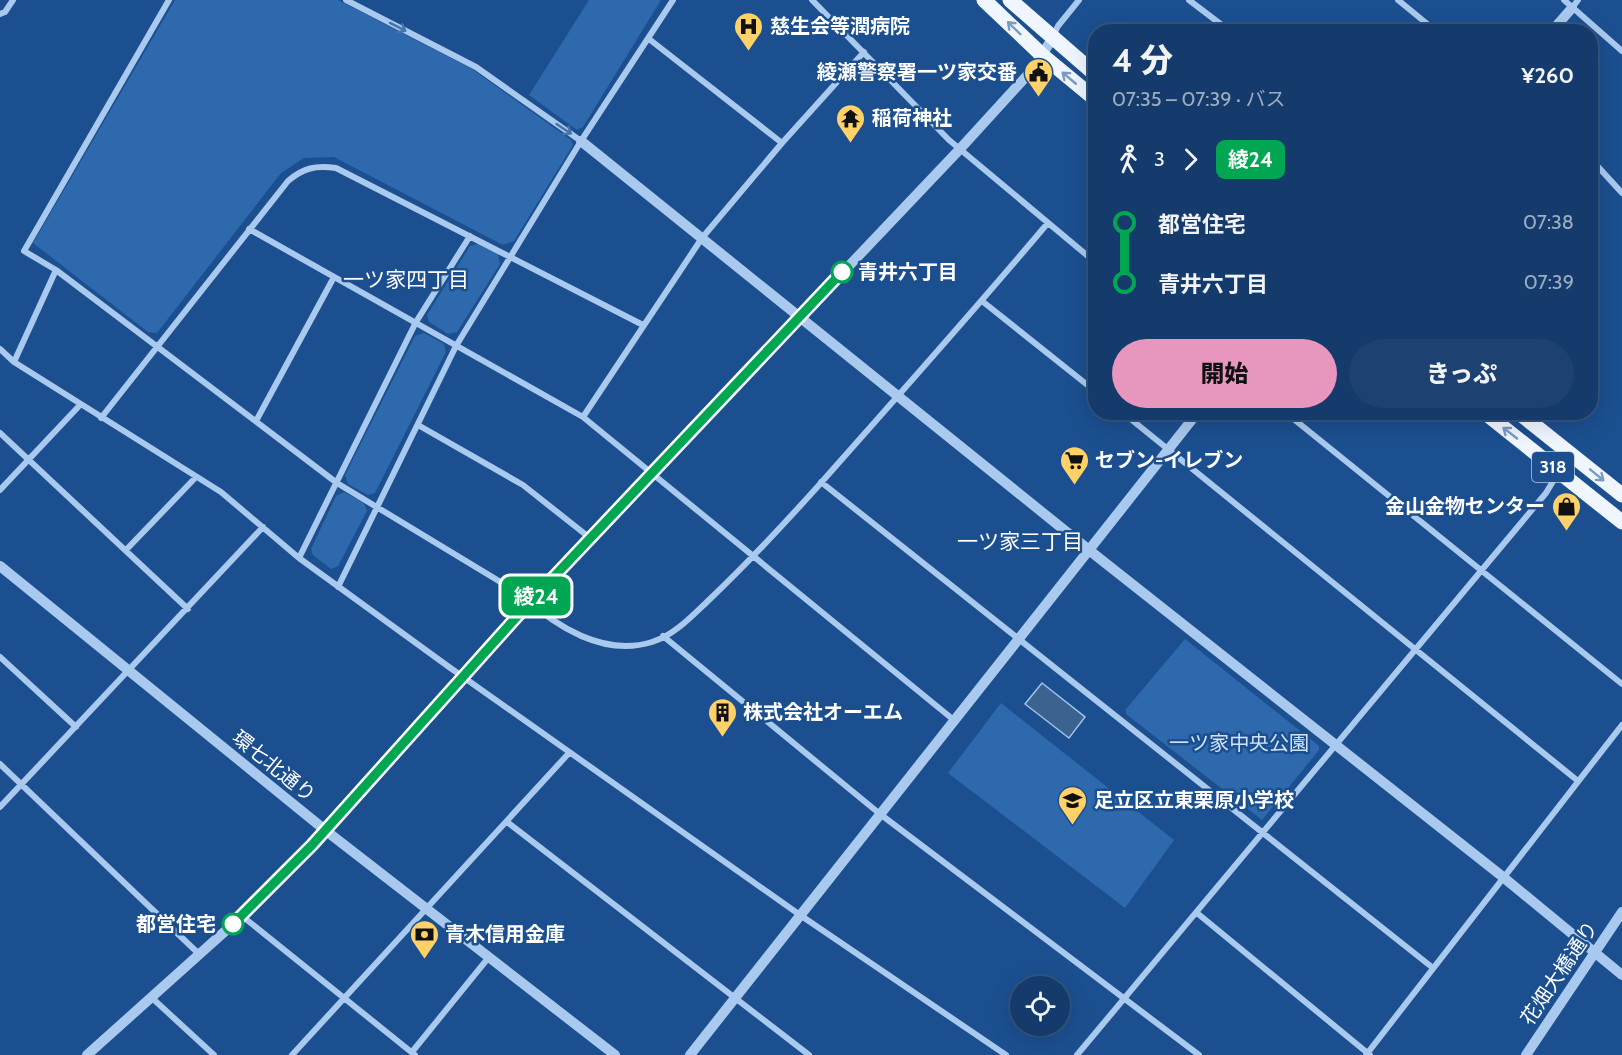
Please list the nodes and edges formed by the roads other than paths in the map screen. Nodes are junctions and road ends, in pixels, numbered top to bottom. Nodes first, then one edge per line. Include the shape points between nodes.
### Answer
1 (12, 0) edge
2 (169, 0) edge
3 (346, 0) edge
4 (673, 0) edge
5 (812, 0) edge
6 (984, 0) edge
7 (1010, 0) edge
8 (1079, 0) edge
9 (1189, 0) edge
10 (1398, 0) edge
11 (1571, 3) edge
12 (0, 14) edge
13 (1221, 24) edge
14 (1427, 24) edge
15 (1557, 24) edge
16 (1593, 24) edge
17 (1598, 28) edge
18 (649, 39) junction
19 (1052, 39) junction
20 (1622, 51) edge
21 (864, 52) junction
22 (1043, 56) junction
23 (1088, 68) edge
24 (1088, 93) edge
25 (581, 141) junction
26 (782, 143) junction
27 (959, 150) junction
28 (1598, 167) edge
29 (1622, 193) edge
30 (1047, 224) junction
31 (249, 229) junction
32 (470, 236) junction
33 (702, 238) junction
34 (511, 256) junction
35 (1088, 256) edge
36 (56, 270) junction
37 (334, 277) junction
38 (982, 301) junction
39 (801, 316) junction
40 (416, 322) junction
41 (644, 325) junction
42 (456, 345) junction
43 (158, 346) junction
44 (0, 349) edge
45 (14, 362) junction
46 (1088, 385) edge
47 (900, 396) junction
48 (80, 405) junction
49 (583, 417) junction
50 (101, 418) junction
51 (1132, 420) edge
52 (1192, 420) edge
53 (1295, 420) edge
54 (1494, 420) edge
55 (1528, 420) edge
56 (256, 421) junction
57 (418, 425) junction
58 (0, 433) edge
59 (1169, 449) junction
60 (28, 460) junction
61 (1559, 472) junction
62 (653, 473) junction
63 (196, 477) junction
64 (821, 482) junction
65 (337, 483) junction
66 (0, 490) edge
67 (1622, 495) edge
68 (377, 508) junction
69 (1622, 522) edge
70 (263, 527) junction
71 (590, 538) junction
72 (1090, 549) junction
73 (126, 550) junction
74 (756, 556) junction
75 (299, 558) junction
76 (0, 566) edge
77 (1480, 572) junction
78 (338, 587) junction
79 (530, 602) junction
80 (188, 609) junction
81 (663, 636) junction
82 (1020, 638) junction
83 (1416, 650) junction
84 (0, 657) edge
85 (129, 671) junction
86 (463, 677) junction
87 (1622, 684) edge
88 (955, 721) junction
89 (1622, 725) edge
90 (76, 727) junction
91 (1335, 746) junction
92 (569, 753) junction
93 (0, 764) edge
94 (1578, 781) junction
95 (21, 785) junction
96 (0, 807) edge
97 (880, 814) junction
98 (507, 822) junction
99 (325, 830) junction
100 (1264, 833) junction
101 (1503, 877) junction
102 (427, 909) junction
103 (1622, 912) edge
104 (1197, 913) junction
105 (800, 915) junction
106 (242, 916) junction
107 (1594, 953) junction
108 (199, 954) junction
109 (489, 957) junction
110 (1433, 968) junction
111 (1622, 975) edge
112 (151, 997) junction
113 (345, 997) junction
114 (735, 998) junction
115 (1125, 999) junction
116 (414, 1053) edge
117 (1368, 1054) edge
118 (87, 1055) edge
119 (214, 1055) edge
120 (292, 1055) edge
121 (615, 1055) edge
122 (690, 1055) edge
123 (809, 1055) edge
124 (1006, 1055) edge
125 (1077, 1055) edge
126 (1199, 1055) edge
127 (1526, 1055) edge

1 - 12 street
2 - 36 street via 24,251
3 -> 25 street via 476,67
4 - 18 street
5 - 21 street
22 -> 6 main road
7 - 19 main road
8 - 19 street
9 - 13 street
10 - 14 street
11 - 15 street
11 - 16 street
17 - 20 street
18 - 25 street
18 - 26 street
19 - 22 street
19 - 23 main road
21 - 26 street
21 - 27 street
24 -> 22 main road
22 - 27 street
25 - 33 street
25 - 34 street
26 - 33 street
27 - 30 street
27 - 39 street
28 - 29 street
30 - 35 street
30 - 38 street
31 - 32 street via 288,181 300,171 321,165 336,168
31 - 37 street
31 - 43 street
32 - 34 street
32 - 40 street
33 - 39 street
33 - 41 street
34 - 41 street
34 - 42 street
36 - 43 street
36 - 45 street
37 - 40 street
37 - 56 street
38 - 46 street
38 - 47 street
39 - 47 street
39 - 62 street
40 - 42 street
40 - 65 street
41 - 49 street
42 - 49 street
42 - 57 street
43 - 50 street
43 - 56 street
44 - 45 street
45 - 48 street
47 - 64 street
47 - 72 street
48 - 50 street
48 - 60 street
49 - 62 street
50 - 63 street
51 - 59 street
52 - 59 street
53 - 77 street
61 -> 54 main road, 318
55 -> 67 main road, 318
56 - 65 street
57 - 68 street
57 - 71 street via 523,485
58 - 60 street
59 - 72 street
59 - 83 street
60 - 66 street
60 - 73 street
61 - 69 main road, 318
61 - 77 street
62 - 71 street
62 - 74 street
63 - 70 street
63 - 73 street
64 - 74 street
64 - 82 street
65 - 68 street
65 - 75 street
68 - 78 street
68 - 79 street
70 - 75 street
70 - 80 street
71 - 79 street
72 - 82 street
72 - 91 street
73 - 80 street
74 - 81 street via 683,624
74 - 88 street
75 - 78 street
76 - 85 street, 環七北通り
77 - 83 street
77 - 87 street
78 - 86 street
79 - 81 street via 586,639 604,645 623,648
79 - 86 street
80 - 85 street
81 - 97 street
82 - 88 street
82 - 100 street
83 - 91 street
83 - 94 street
84 - 90 street
85 - 90 street
85 - 99 street, 環七北通り
86 - 92 street
86 - 99 street
88 - 97 street
89 - 94 street
90 - 95 street
91 - 100 street
91 - 101 street
92 - 98 street
92 - 105 street
93 - 95 street
94 - 101 street
95 - 96 street
95 - 108 street
97 - 105 street
97 - 115 street
98 - 102 street
98 - 114 street
99 - 102 street, 環七北通り
99 - 106 street
100 - 104 street
100 - 110 street
101 - 107 street
101 - 110 street
102 - 109 street, 環七北通り
102 - 113 street
103 - 107 street, 花畑大橋通り
104 - 115 street
104 - 117 street
105 - 114 street
105 - 124 street
106 - 108 street
106 - 113 street
107 - 111 street
107 - 127 street, 花畑大橋通り
108 - 112 street
109 - 116 street
109 - 121 street, 環七北通り
110 - 117 street
112 - 118 street
112 - 119 street
113 - 116 street
113 - 120 street
114 - 122 street
114 - 123 street
115 - 125 street
115 - 126 street

